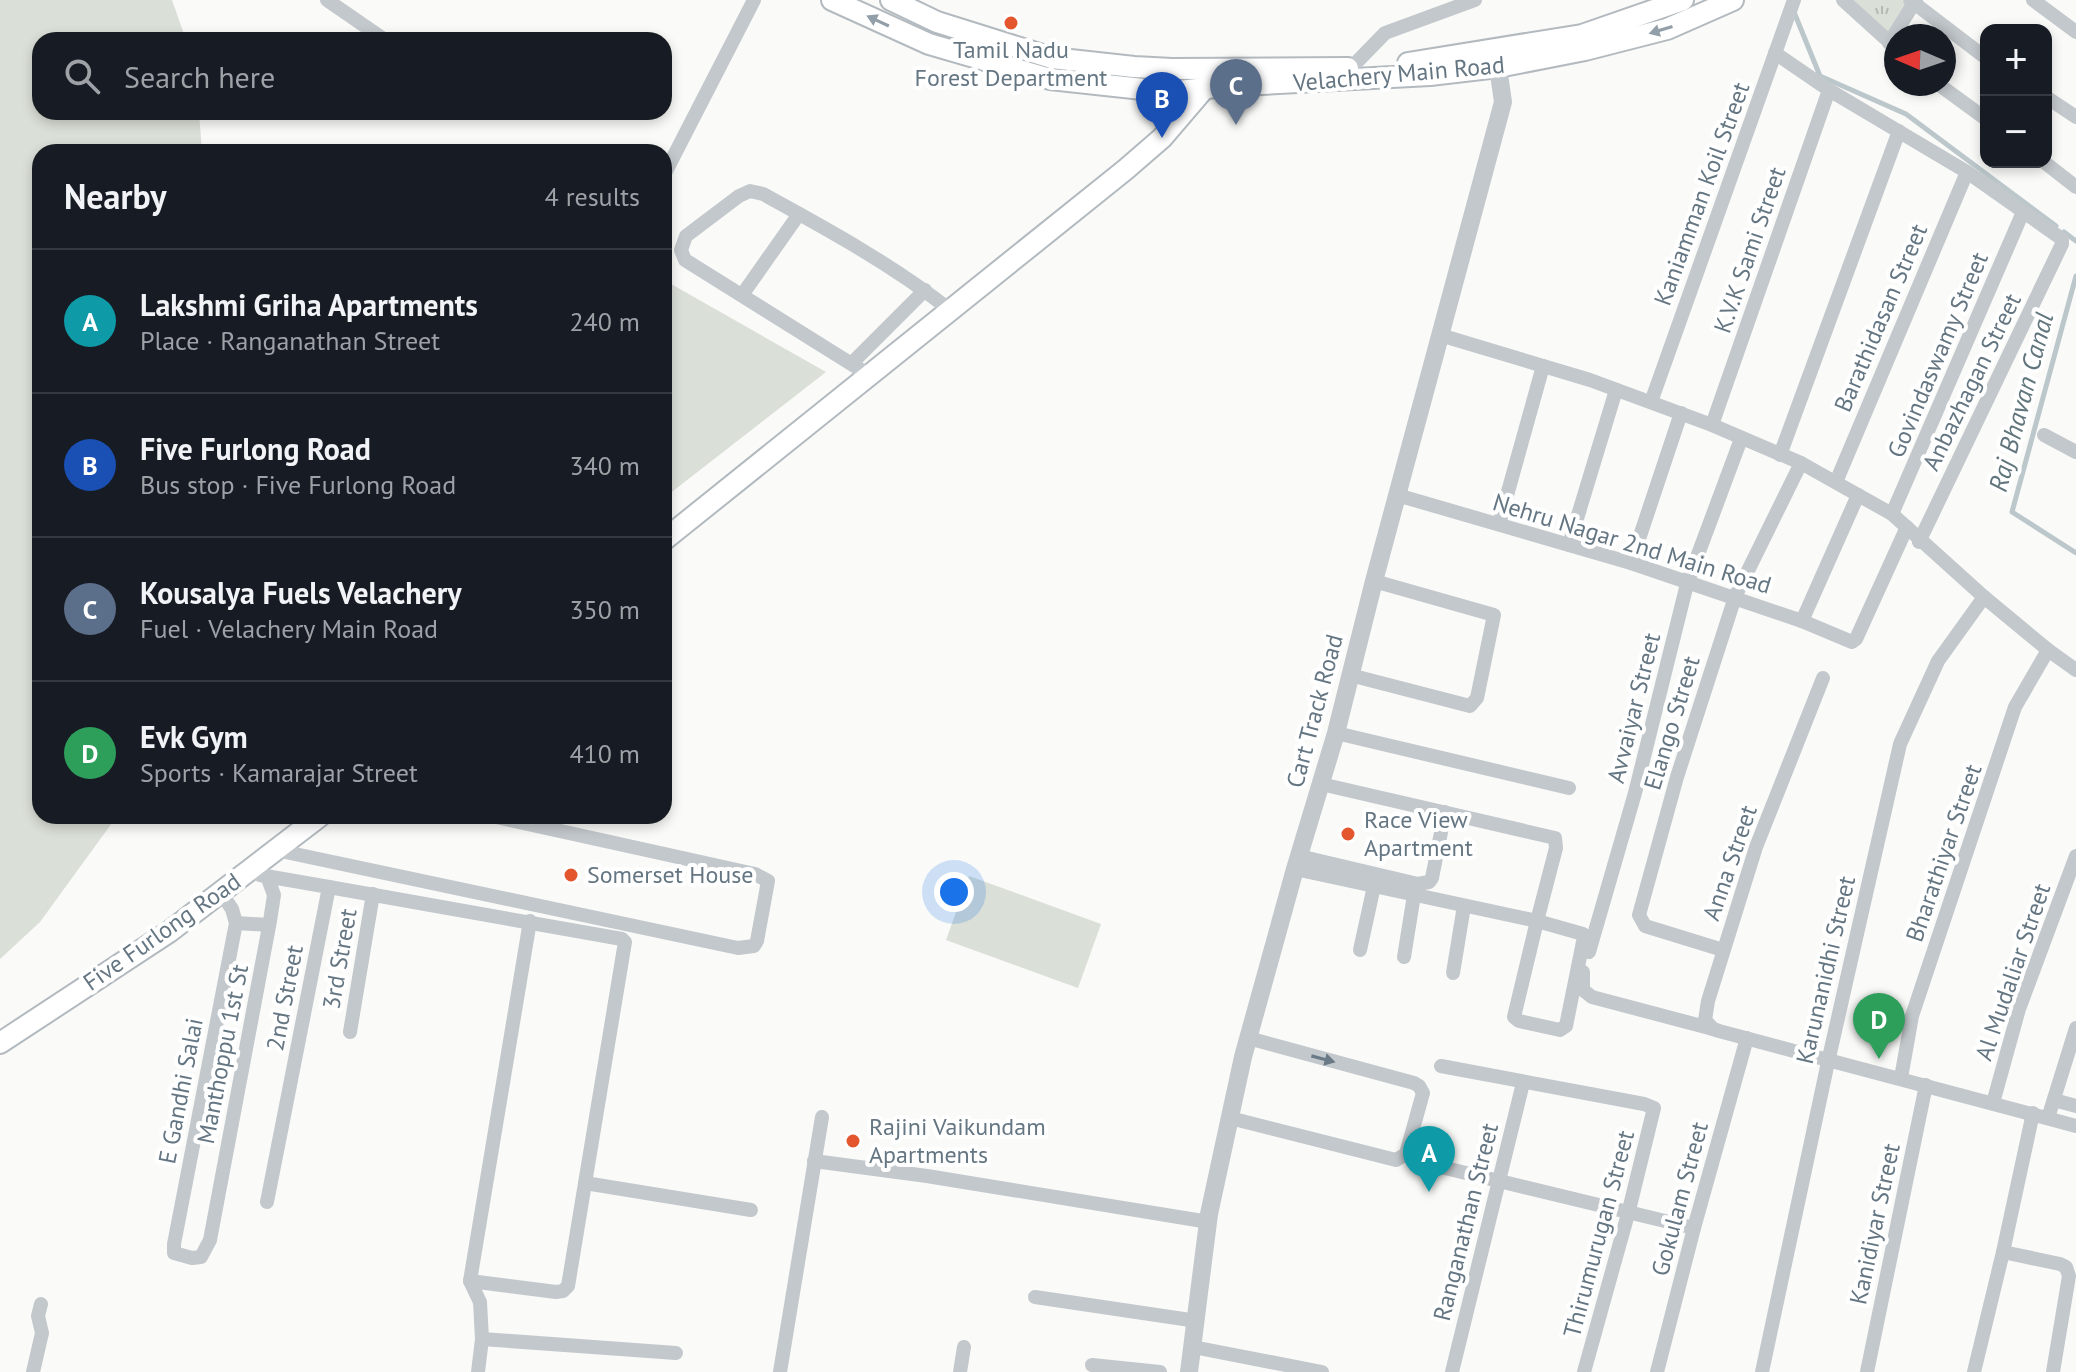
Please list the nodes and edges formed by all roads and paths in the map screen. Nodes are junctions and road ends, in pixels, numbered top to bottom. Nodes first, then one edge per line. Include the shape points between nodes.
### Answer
1 (327, 0) edge
2 (754, 0) edge
3 (832, 0) edge
4 (891, 0) edge
5 (1475, 0) edge
6 (1683, 0) edge
7 (1733, 0) edge
8 (1794, 0) edge
9 (1843, 0) edge
10 (2033, 0) edge
11 (1913, 1) edge
12 (1903, 24) edge
13 (373, 32) edge
14 (2076, 32) edge
15 (1884, 38) edge
16 (1775, 53) junction
17 (1980, 53) edge
18 (1498, 67) junction
19 (1351, 68) junction
20 (1223, 69) junction
21 (1204, 88) junction
22 (1829, 90) junction
23 (1954, 96) edge
24 (2052, 101) edge
25 (1980, 115) edge
26 (2076, 117) edge
27 (1899, 131) junction
28 (672, 159) edge
29 (2052, 168) edge
30 (1967, 172) junction
31 (2076, 187) edge
32 (2023, 212) junction
33 (799, 214) junction
34 (925, 290) junction
35 (742, 295) junction
36 (950, 310) junction
37 (1440, 335) junction
38 (1543, 366) junction
39 (861, 369) junction
40 (1616, 390) junction
41 (1651, 402) junction
42 (1681, 413) junction
43 (1712, 425) junction
44 (2044, 435) dead end
45 (1741, 439) junction
46 (2076, 452) edge
47 (1780, 455) junction
48 (1801, 463) junction
49 (1836, 482) junction
50 (1397, 495) junction
51 (1858, 495) junction
52 (1892, 514) junction
53 (1499, 524) junction
54 (1907, 527) junction
55 (672, 533) edge
56 (1919, 542) junction
57 (1569, 545) junction
58 (1631, 563) junction
59 (1374, 581) junction
60 (1687, 584) junction
61 (1735, 597) junction
62 (1984, 597) junction
63 (1802, 621) junction
64 (2048, 650) junction
65 (2076, 670) edge
66 (1350, 675) junction
67 (1823, 678) dead end
68 (1336, 733) junction
69 (1321, 784) junction
70 (1569, 788) dead end
71 (1445, 812) junction
72 (310, 824) edge
73 (528, 824) edge
74 (276, 850) junction
75 (2076, 856) edge
76 (1297, 863) junction
77 (245, 874) junction
78 (267, 876) junction
79 (1374, 886) junction
80 (329, 887) junction
81 (221, 893) junction
82 (373, 894) junction
83 (1414, 895) junction
84 (1464, 906) junction
85 (530, 921) junction
86 (1537, 921) junction
87 (236, 923) junction
88 (269, 925) junction
89 (1360, 950) dead end
90 (1723, 950) junction
91 (1404, 957) dead end
92 (1453, 973) dead end
93 (2076, 1028) edge
94 (1713, 1029) junction
95 (350, 1032) dead end
96 (1248, 1038) junction
97 (1747, 1038) junction
98 (0, 1043) edge
99 (1828, 1062) junction
100 (1441, 1066) dead end
101 (1901, 1078) junction
102 (1523, 1083) junction
103 (1926, 1085) junction
104 (2054, 1100) junction
105 (1993, 1103) junction
106 (2076, 1106) edge
107 (2033, 1113) junction
108 (822, 1117) dead end
109 (1230, 1118) junction
110 (2048, 1118) junction
111 (2076, 1126) edge
112 (1412, 1160) dead end
113 (814, 1161) junction
114 (1498, 1182) junction
115 (585, 1183) junction
116 (267, 1202) dead end
117 (751, 1210) dead end
118 (1628, 1214) junction
119 (1209, 1222) junction
120 (1694, 1228) junction
121 (210, 1240) joint
122 (2003, 1252) junction
123 (470, 1281) junction
124 (1035, 1297) dead end
125 (41, 1304) dead end
126 (1197, 1321) junction
127 (482, 1339) junction
128 (964, 1347) dead end
129 (1193, 1347) junction
130 (676, 1353) dead end
131 (1092, 1365) dead end
132 (33, 1372) edge
133 (478, 1372) edge
134 (780, 1372) edge
135 (960, 1372) edge
136 (1160, 1372) edge
137 (1189, 1372) edge
138 (1322, 1372) edge
139 (1452, 1372) edge
140 (1584, 1372) edge
141 (1657, 1372) edge
142 (1762, 1372) edge
143 (1867, 1372) edge
144 (1974, 1372) edge
145 (2053, 1372) edge

1 - 13 street
2 - 28 street
21 -> 3 main road, Velachery Main Road via 1157,91 1050,79 929,44
4 - 20 main road, Velachery Main Road via 937,22 1052,58
5 - 19 street via 1385,33
6 - 19 main road, Velachery Main Road via 1582,35 1430,61
7 -> 18 main road, Velachery Main Road via 1667,29
8 - 16 street, Kaniamman Koil Street
9 - 15 street
10 - 14 street
11 - 12 street
11 - 17 street
16 - 22 street
16 - 41 street, Kaniamman Koil Street
18 - 21 main road, Velachery Main Road
18 - 37 street, Cart Track Road via 1503,102
19 - 20 main road, Velachery Main Road
20 - 21 main road
21 - 36 main road via 1162,138
22 - 27 street
22 - 43 street, K.V.K Sami Street
23 - 25 street
24 - 26 street
27 - 30 street
27 - 47 street
29 - 31 street
30 - 32 street
30 - 49 street, Barathidasan Street
32 - 52 street, Govindaswamy Street
32 - 56 street, Anbazhagan Street via 2062,240
33 - 34 street
33 - 35 street
33 - 35 street via 750,191 686,236 681,250 685,260
34 - 36 street
34 - 39 street
35 - 39 street
36 - 39 main road
37 - 38 street
37 - 50 street, Cart Track Road
38 - 40 street
38 - 53 street
39 - 55 main road
40 - 41 street
40 - 57 street
41 - 42 street
42 - 43 street
42 - 58 street
43 - 45 street
44 - 46 street
45 - 47 street
45 - 60 street, Avvaiyar Street
47 - 48 street
48 - 49 street
48 - 61 street, Elango Street
49 - 51 street
50 - 53 street, Nehru Nagar 2nd Main Road
50 - 59 street, Cart Track Road
51 - 52 street
51 - 63 street
52 - 54 street
53 - 57 street, Nehru Nagar 2nd Main Road
54 - 56 street
54 - 63 street, Nehru Nagar 2nd Main Road via 1856,639 1852,642
56 - 62 street
57 - 58 street, Nehru Nagar 2nd Main Road
58 - 60 street, Nehru Nagar 2nd Main Road
59 - 66 street, Cart Track Road
59 - 66 street via 1494,615 1477,698 1470,706
60 - 61 street, Nehru Nagar 2nd Main Road
60 - 94 street, Avvaiyar Street via 1583,972 1583,990 1592,997
61 - 63 street, Nehru Nagar 2nd Main Road
61 - 90 street, Elango Street via 1639,915 1645,926
62 - 64 street
62 - 99 street, Karunanidhi Street via 1938,661 1900,744
64 - 65 street
64 - 101 street, Bharathiyar Street via 2015,707 1912,1016
66 - 68 street, Cart Track Road
67 - 90 street, Anna Street via 1756,847
68 - 69 street, Cart Track Road
68 - 70 street
69 - 71 street
69 - 76 street, Cart Track Road
71 - 76 street via 1432,878 1425,884
71 - 86 street via 1555,838
72 - 74 main road, Five Furlong Road
73 - 74 street via 755,874 768,881 757,941 738,948
74 - 77 main road, Five Furlong Road
75 - 105 street, Al Mudaliar Street via 2019,1009
76 - 79 street
76 - 96 street, Cart Track Road
77 - 78 street
77 - 81 main road, Five Furlong Road
78 - 80 street
78 - 88 street, Manthoppu 1st St via 274,895
79 - 83 street
79 - 89 street
80 - 82 street
80 - 116 street, 2nd Street
81 - 87 street
81 - 98 main road, Five Furlong Road
82 - 85 street
82 - 95 street, 3rd Street
83 - 84 street
83 - 91 street
84 - 86 street
84 - 92 street
85 - 115 street via 625,942
85 - 123 street
86 - 86 street via 1584,937 1566,1026 1560,1030 1514,1017
87 - 88 street
87 - 121 street, E Gandhi Salai via 174,1253 201,1257
88 - 121 street, Manthoppu 1st St
90 - 94 street, Anna Street via 1705,1012
93 - 104 street
94 - 97 street
96 - 109 street, Cart Track Road
96 -> 109 street via 1414,1083 1423,1093 1406,1154 1396,1160
97 - 99 street
97 - 120 street, Gokulam Street
99 - 101 street
99 - 142 street, Karunanidhi Street
100 - 102 street
101 - 103 street
102 - 114 street, Ranganathan Street
102 - 118 street, Thirumurugan Street via 1654,1108
103 - 105 street
103 - 143 street, Kanidiyar Street
104 - 106 street
104 - 110 street
105 - 107 street
107 - 110 street
107 - 122 street
108 - 113 street
109 - 119 street, Cart Track Road
110 - 111 street
112 - 114 street
113 - 119 street
113 - 134 street
114 - 118 street
114 - 139 street, Ranganathan Street
115 - 117 street
115 - 123 street via 563,1291
118 - 120 street
118 - 140 street, Thirumurugan Street
119 - 126 street, Cart Track Road
120 - 141 street, Gokulam Street
122 - 144 street
122 - 145 street via 2066,1267 2069,1276
123 - 127 street via 480,1302
124 - 126 street
125 - 132 street via 42,1333
126 - 129 street, Cart Track Road
127 - 130 street
127 - 133 street
128 - 135 street
129 - 137 street, Cart Track Road
129 - 138 street
131 - 136 street

